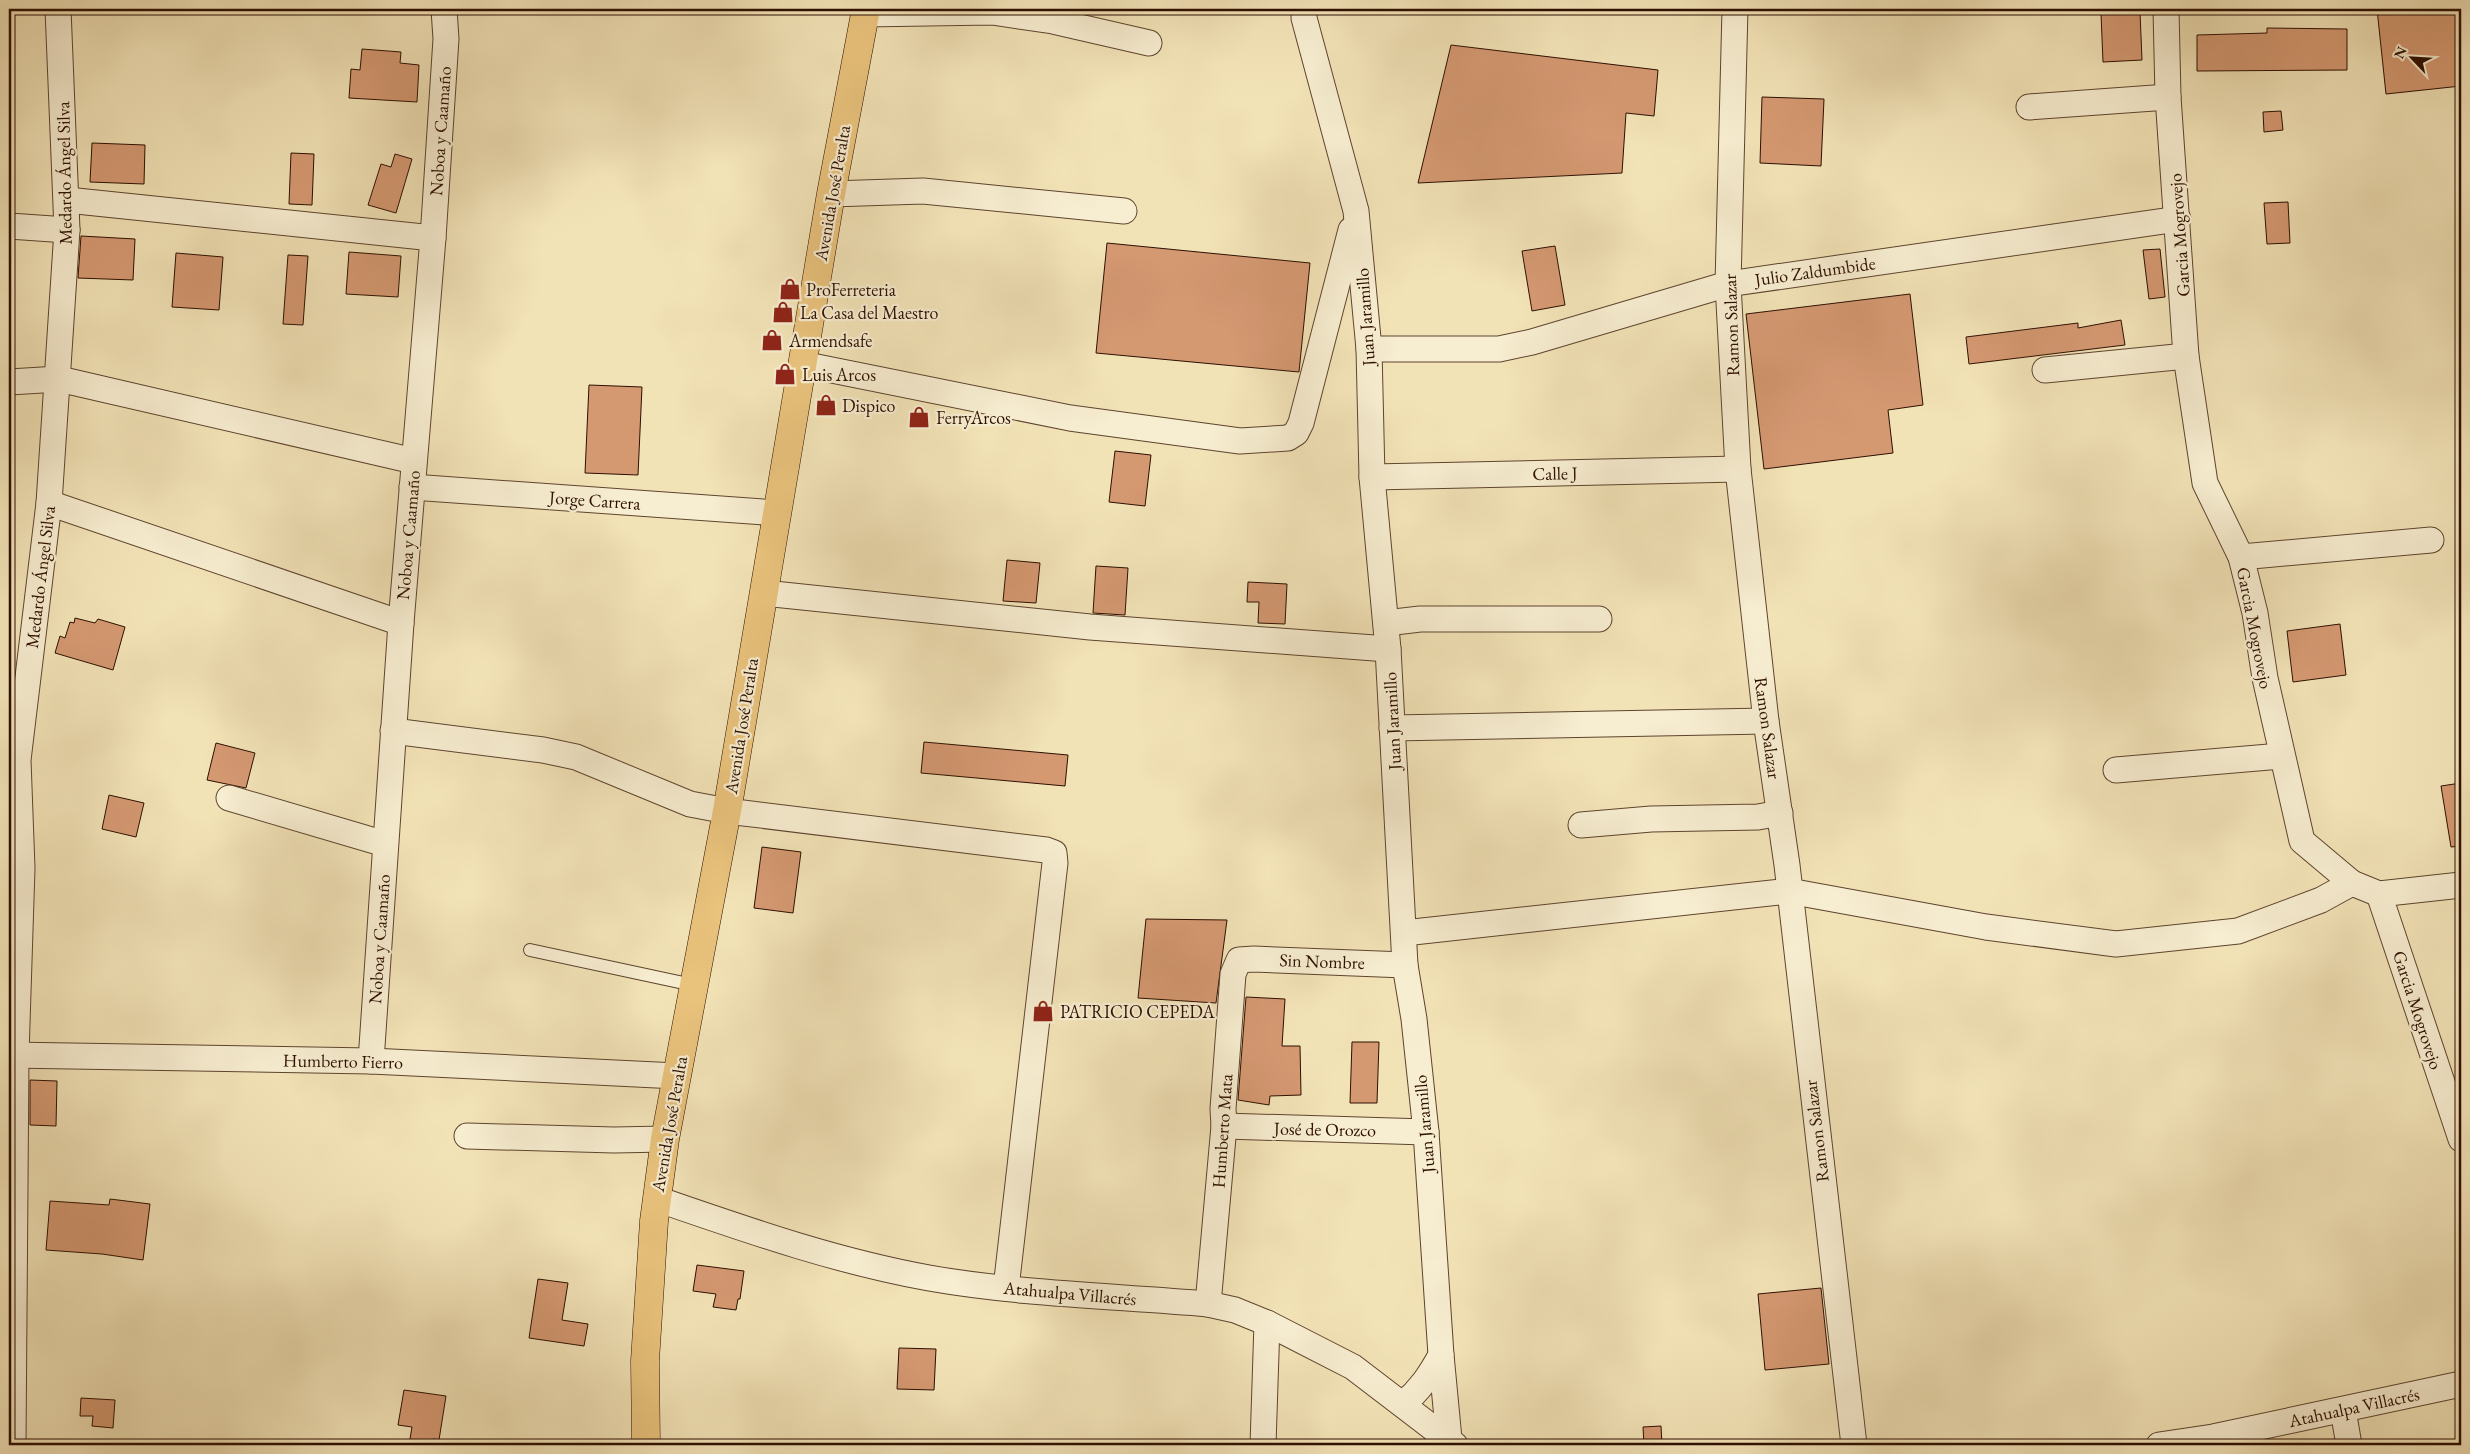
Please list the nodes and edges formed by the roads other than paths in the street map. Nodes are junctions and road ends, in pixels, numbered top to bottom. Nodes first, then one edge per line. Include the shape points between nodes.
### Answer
1 (58, 9) edge
2 (444, 9) edge
3 (1304, 9) edge
4 (1735, 9) edge
5 (2166, 9) edge
6 (866, 11) edge
7 (1149, 43) dead end
8 (2168, 97) junction
9 (2029, 107) dead end
10 (831, 194) junction
11 (67, 200) junction
12 (1124, 211) dead end
13 (1356, 211) junction
14 (2178, 219) junction
15 (9, 226) edge
16 (67, 230) junction
17 (434, 238) junction
18 (1728, 284) junction
19 (1369, 349) junction
20 (2186, 356) junction
21 (802, 364) junction
22 (2045, 370) dead end
23 (59, 379) junction
24 (9, 382) edge
25 (414, 461) junction
26 (1738, 469) junction
27 (1372, 477) junction
28 (412, 487) junction
29 (49, 503) junction
30 (777, 513) junction
31 (2431, 540) dead end
32 (2241, 557) junction
33 (764, 593) junction
34 (1599, 619) dead end
35 (401, 623) junction
36 (1386, 623) junction
37 (1388, 649) junction
38 (1766, 721) junction
39 (1392, 728) junction
40 (393, 731) junction
41 (2281, 756) junction
42 (2116, 770) dead end
43 (229, 798) dead end
44 (727, 812) junction
45 (1780, 813) junction
46 (1581, 825) dead end
47 (385, 844) junction
48 (2352, 883) junction
49 (2461, 885) edge
50 (1789, 892) junction
51 (2379, 894) junction
52 (1404, 933) junction
53 (530, 950) dead end
54 (1239, 960) joint
55 (1405, 965) junction
56 (693, 984) junction
57 (12, 1055) edge
58 (371, 1061) junction
59 (677, 1076) junction
60 (1224, 1126) junction
61 (1426, 1132) junction
62 (468, 1136) dead end
63 (665, 1139) junction
64 (2461, 1139) edge
65 (657, 1199) junction
66 (1006, 1288) junction
67 (1208, 1304) junction
68 (12, 1320) edge
69 (1267, 1323) junction
70 (1441, 1355) junction
71 (2461, 1384) edge
72 (1403, 1404) junction
73 (2344, 1410) junction
74 (2214, 1441) edge
75 (1452, 1442) edge
76 (13, 1445) edge
77 (646, 1445) edge
78 (1263, 1445) edge
79 (1854, 1445) edge
80 (2159, 1445) edge
81 (2349, 1445) edge

1 - 11 street, Medardo Ángel Silva
2 - 17 street, Noboa y Caamaño via 446,39
3 - 13 street, Juan Jaramillo
4 - 18 street, Ramon Salazar
5 - 8 street, Garcia Mogrovejo
6 - 7 street via 992,12 1053,21
6 - 10 highway, Avenida José Peralta
8 - 9 street
8 - 14 street, Garcia Mogrovejo
10 - 12 street via 923,191
10 - 21 highway, Avenida José Peralta
11 - 16 street, Medardo Ángel Silva
11 - 17 street
13 - 19 street, Juan Jaramillo
13 - 21 street via 1301,423 1288,438 1240,441 1070,418
14 - 18 street, Julio Zaldumbide
14 - 20 street, Garcia Mogrovejo
15 - 16 street
16 - 23 street, Medardo Ángel Silva
17 - 25 street, Noboa y Caamaño
18 - 19 street, Julio Zaldumbide via 1500,349
18 - 26 street, Ramon Salazar
19 - 27 street, Juan Jaramillo
20 - 22 street
20 - 32 street, Garcia Mogrovejo via 2206,483
21 - 30 highway, Avenida José Peralta
23 - 24 street
23 - 25 street
23 - 29 street, Medardo Ángel Silva
25 - 28 street, Noboa y Caamaño
26 - 27 street, Calle J
26 - 38 street, Ramon Salazar
27 - 36 street, Juan Jaramillo
28 - 30 street, Jorge Carrera
28 - 35 street, Noboa y Caamaño
29 - 35 street
29 - 57 street, Medardo Ángel Silva via 18,760 22,868
30 - 33 highway, Avenida José Peralta
31 - 32 street
32 - 41 street, Garcia Mogrovejo via 2255,613
33 - 37 street via 1090,627
33 - 44 highway, Avenida José Peralta
34 - 36 street via 1420,619
35 - 40 street, Noboa y Caamaño
36 - 37 street, Juan Jaramillo
37 - 39 street, Juan Jaramillo
38 - 39 street
38 - 45 street, Ramon Salazar
39 - 52 street, Juan Jaramillo
40 - 44 street via 576,757 690,804
40 - 47 street, Noboa y Caamaño
41 - 42 street
41 - 48 street, Garcia Mogrovejo via 2302,841
43 - 47 street
44 - 56 highway, Avenida José Peralta
44 - 66 street via 1054,853
45 - 46 street via 1758,817 1651,819
45 - 50 street, Ramon Salazar
47 - 58 street, Noboa y Caamaño
48 - 50 street via 2321,900 2238,931 2116,944 1986,927
48 - 51 street, Garcia Mogrovejo
49 - 51 street
50 - 52 street
50 - 79 street, Ramon Salazar
51 - 64 street, Garcia Mogrovejo
52 - 55 street, Juan Jaramillo
53 - 56 lane
54 - 55 street, Sin Nombre
54 - 60 street, Humberto Mata via 1233,974
55 - 61 street, Juan Jaramillo
56 - 59 highway, Avenida José Peralta
57 - 58 street, Humberto Fierro
57 - 68 street, Medardo Ángel Silva
58 - 59 street, Humberto Fierro
59 - 63 highway, Avenida José Peralta
60 - 61 street, José de Orozco
60 - 67 street, Humberto Mata
61 - 70 street, Juan Jaramillo
62 - 63 street
63 - 65 highway, Avenida José Peralta
65 - 66 street, Atahualpa Villacrés via 807,1250 929,1278
65 - 77 highway, Avenida José Peralta via 645,1361
66 - 67 street, Atahualpa Villacrés
67 - 69 street, Atahualpa Villacrés via 1235,1310
68 - 76 street, Medardo Ángel Silva
69 - 72 street, Atahualpa Villacrés via 1354,1367
69 - 78 street
70 - 72 street via 1428,1380
70 - 75 street, Juan Jaramillo
71 - 73 street, Atahualpa Villacrés
72 - 75 street, Atahualpa Villacrés
73 - 74 street, Atahualpa Villacrés
73 - 81 street
74 - 80 street, Atahualpa Villacrés

